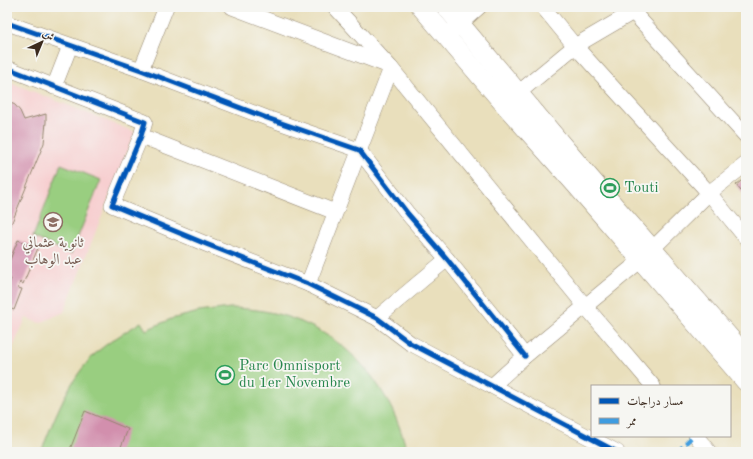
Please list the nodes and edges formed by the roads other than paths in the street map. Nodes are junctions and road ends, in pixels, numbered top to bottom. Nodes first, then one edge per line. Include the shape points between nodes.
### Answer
1 (166, 7) edge
2 (232, 7) edge
3 (335, 7) edge
4 (421, 7) edge
5 (446, 7) edge
6 (480, 7) edge
7 (544, 7) edge
8 (636, 10) edge
9 (7, 23) edge
10 (460, 24) junction
11 (446, 36) junction
12 (70, 46) junction
13 (575, 46) junction
14 (389, 66) junction
15 (7, 68) edge
16 (141, 70) junction
17 (54, 87) junction
18 (518, 93) junction
19 (504, 104) junction
20 (141, 136) junction
21 (746, 136) edge
22 (359, 150) junction
23 (746, 164) edge
24 (709, 193) junction
25 (335, 212) junction
26 (746, 238) edge
27 (648, 255) junction
28 (447, 259) junction
29 (308, 284) junction
30 (586, 307) junction
31 (377, 318) junction
32 (525, 356) junction
33 (746, 356) edge
34 (746, 382) edge
35 (652, 385) edge
36 (492, 386) junction
37 (697, 437) edge
38 (617, 452) edge
39 (709, 452) edge

1 - 16 street
2 - 14 street
3 - 14 street
4 - 11 main road
5 - 10 main road
6 - 10 street
7 - 13 street
8 - 13 street
8 - 21 street
9 - 12 street
10 - 11 street
10 - 18 main road
11 - 19 main road
12 - 16 street
12 - 17 street
13 - 18 street
13 - 24 street
14 - 22 street
14 - 30 street
15 - 17 street
16 - 22 street
17 - 20 street via 146,122
18 - 19 street
18 - 27 main road via 590,178
19 - 27 main road via 576,185
20 - 25 street
20 - 29 street via 112,205
22 - 25 street
22 - 28 street via 408,214
23 - 24 street
24 - 26 street
24 - 27 street
25 - 29 street
27 - 30 street
27 - 33 main road
27 - 34 main road
28 - 31 street
28 - 32 street
29 - 31 street
30 - 32 street
30 - 35 street
31 - 36 street via 410,343
32 - 36 street
36 - 38 street
37 - 39 street

